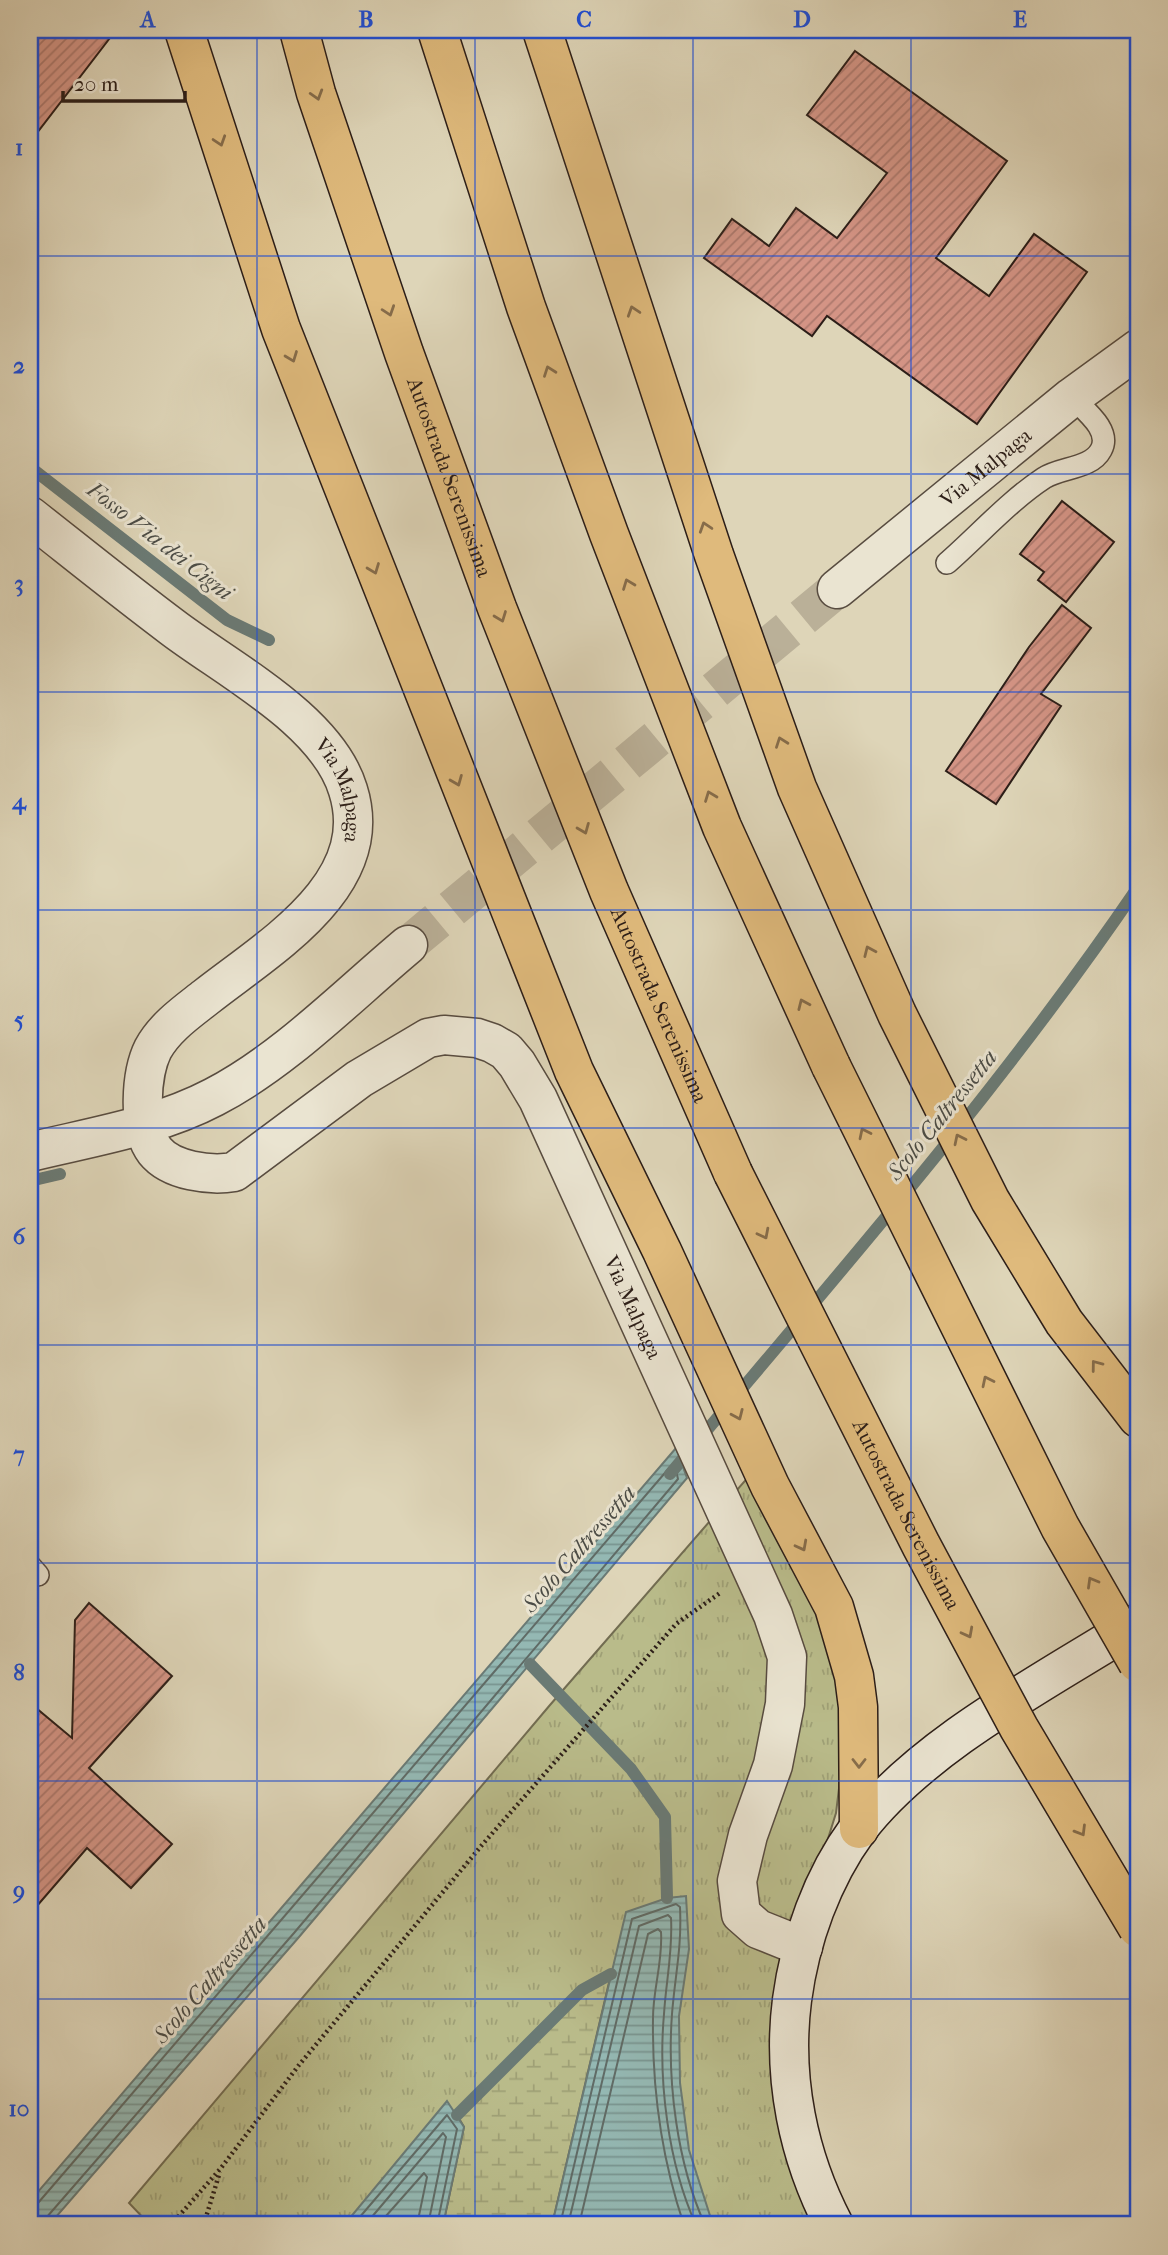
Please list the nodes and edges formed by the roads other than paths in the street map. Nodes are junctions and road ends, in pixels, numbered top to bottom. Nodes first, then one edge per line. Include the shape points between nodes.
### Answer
1 (184, 30) edge
2 (299, 30) edge
3 (437, 30) edge
4 (542, 30) edge
5 (1138, 349) edge
6 (1072, 397) junction
7 (30, 516) edge
8 (947, 564) dead end
9 (837, 589) tunnel mouth
10 (408, 946) tunnel mouth
11 (144, 1124) junction
12 (30, 1152) edge
13 (1138, 1418) edge
14 (1138, 1623) edge
15 (1138, 1663) edge
16 (859, 1829) junction
17 (1138, 1928) edge
18 (803, 1947) junction
19 (834, 2225) edge

1 -> 16 highway via 281,329 574,1071 770,1486 834,1608 858,1707
2 -> 17 highway, Autostrada Serenissima, bridge via 404,353 497,608 609,891 733,1173 1019,1728
15 -> 3 highway, bridge via 1060,1527 831,1066 722,827 526,307
13 -> 4 highway via 1064,1322 990,1200 897,1014 797,788 714,555
5 - 6 street, Via Malpaga
6 - 8 lane via 1099,426 1104,438 1101,450 1090,462 1045,477
6 - 9 street, Via Malpaga
7 - 11 street, Via Malpaga via 320,740 337,763 348,790 353,823 346,857 334,883 309,917 175,1020 153,1049 142,1091
10 - 11 street via 246,1078 214,1097
11 - 12 street
11 - 18 street, Via Malpaga via 155,1151 174,1165 219,1175 234,1172 359,1079 428,1038 477,1038 506,1051 517,1064 538,1099 773,1615 787,1657 785,1704 774,1765 737,1881 741,1914 758,1929
14 - 16 street via 935,1755
16 - 18 street via 831,1873
18 - 19 street via 790,2022 790,2075 808,2164

